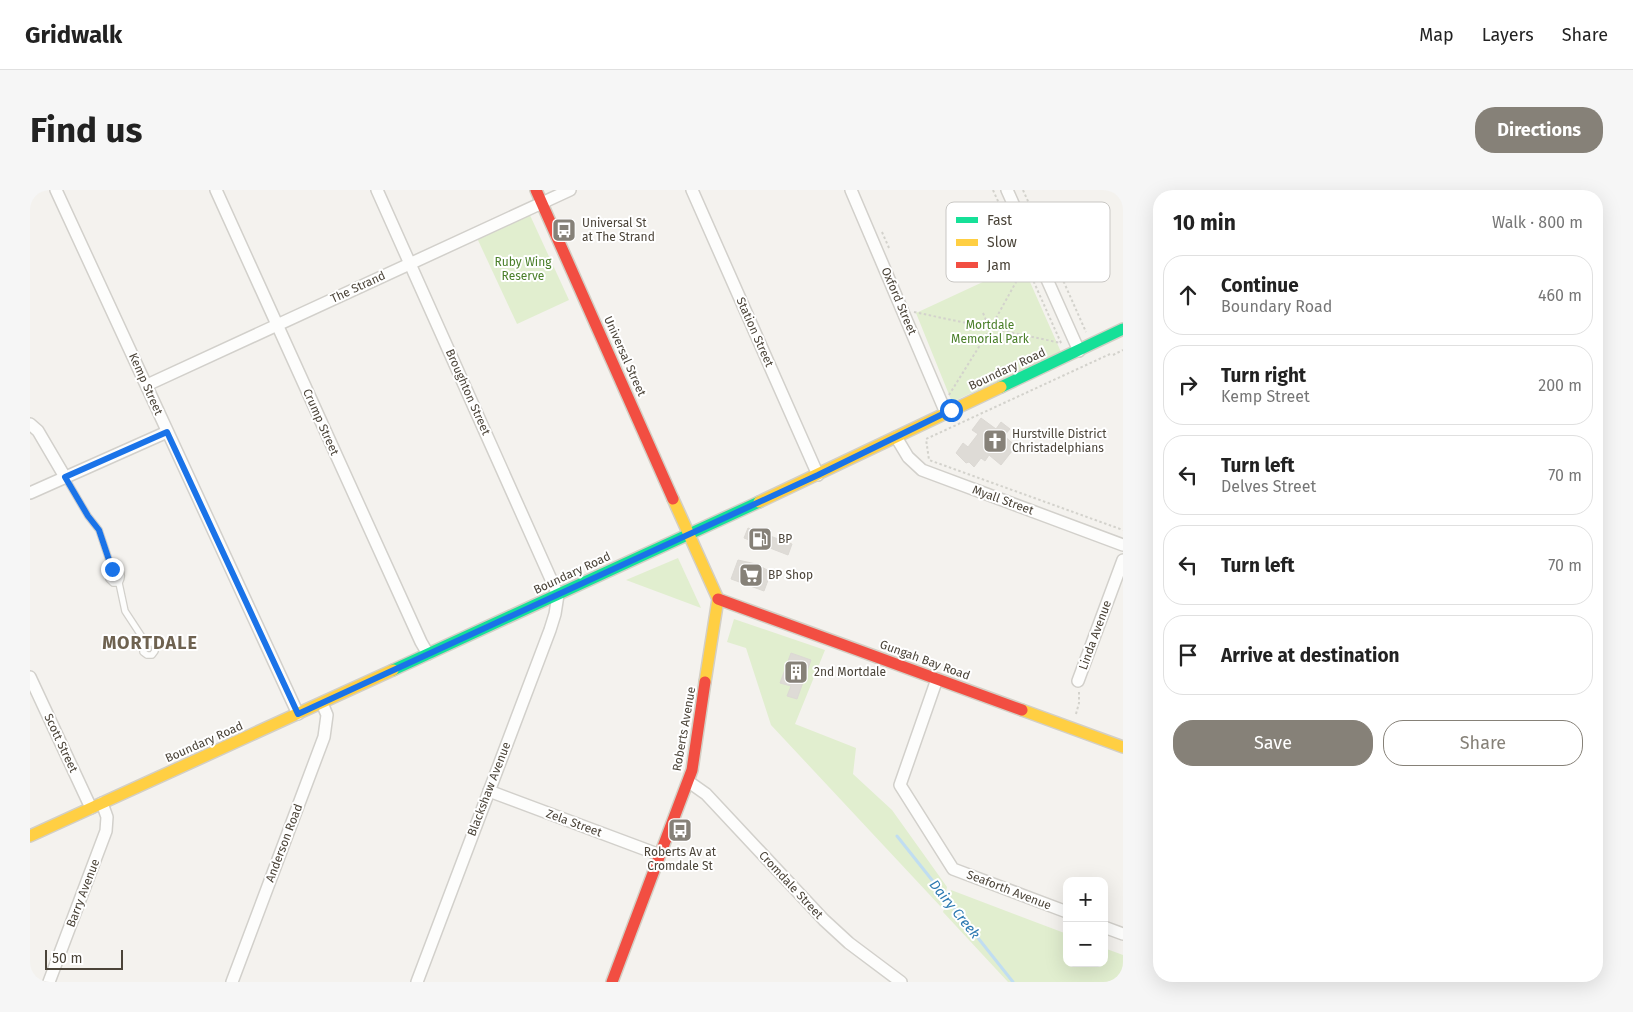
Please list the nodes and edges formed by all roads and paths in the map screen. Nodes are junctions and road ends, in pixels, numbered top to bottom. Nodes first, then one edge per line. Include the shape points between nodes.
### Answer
1 (56, 190) edge
2 (216, 190) edge
3 (377, 190) edge
4 (536, 190) edge
5 (570, 190) edge
6 (692, 190) edge
7 (851, 190) edge
8 (993, 190) edge
9 (1008, 190) edge
10 (1023, 190) edge
11 (998, 202) edge
12 (1013, 202) edge
13 (1028, 202) edge
14 (541, 203) junction
15 (410, 263) junction
16 (1016, 282) edge
17 (1033, 282) edge
18 (1049, 282) edge
19 (1064, 282) edge
20 (912, 312) dead end
21 (983, 313) dead end
22 (276, 324) junction
23 (990, 329) junction
24 (1086, 332) dead end
25 (1118, 332) edge
26 (1123, 341) edge
27 (1123, 350) edge
28 (1079, 351) junction
29 (1110, 354) dead end
30 (1114, 355) dead end
31 (146, 385) junction
32 (948, 397) dead end
33 (946, 412) junction
34 (30, 424) edge
35 (167, 432) junction
36 (896, 437) junction
37 (818, 475) junction
38 (65, 477) junction
39 (30, 493) edge
40 (1123, 530) edge
41 (689, 534) junction
42 (1123, 545) edge
43 (1123, 560) edge
44 (112, 569) junction
45 (119, 583) junction
46 (558, 595) junction
47 (718, 599) junction
48 (146, 643) dead end
49 (428, 654) junction
50 (30, 677) edge
51 (938, 679) junction
52 (1078, 681) joint
53 (322, 703) junction
54 (298, 714) junction
55 (1076, 714) dead end
56 (1123, 747) edge
57 (688, 782) junction
58 (489, 791) junction
59 (96, 806) junction
60 (30, 836) edge
61 (660, 855) junction
62 (1063, 910) edge
63 (1108, 928) edge
64 (1123, 934) edge
65 (49, 982) edge
66 (232, 982) edge
67 (417, 982) edge
68 (612, 982) edge
69 (900, 982) edge

1 - 31 street, Kemp Street
2 - 22 street, Crump Street
3 - 15 street, Broughton Street
4 - 14 street, Universal Street
5 - 14 street, The Strand
6 - 37 street, Station Street
7 - 33 street, Oxford Street
8 - 11 path
9 - 12 street
10 - 13 path
14 - 15 street, The Strand
14 - 41 street, Universal Street
15 - 22 street, The Strand
15 - 46 street, Broughton Street
16 - 23 path
17 - 23 path via 1061,343
18 - 28 street
19 - 24 path
20 - 23 path
21 - 23 path
22 - 31 street, The Strand
22 - 49 street, Crump Street
23 - 32 path
25 - 26 street
25 - 28 street, Boundary Road
27 - 30 path
28 - 33 street, Boundary Road
29 - 40 path via 926,439 928,460
31 - 35 street, Kemp Street
33 - 36 street, Boundary Road
34 - 38 street via 38,431
35 - 38 street
35 - 54 street, Kemp Street
36 - 37 street, Boundary Road
36 - 42 street, Myall Street via 908,457 922,470
37 - 41 street, Boundary Road
38 - 39 street
38 - 44 lane via 99,530
41 - 46 street, Boundary Road
41 - 47 street
43 - 52 street, Linda Avenue
44 - 45 lane via 121,573
44 - 45 lane via 109,579 112,583
45 - 48 lane via 125,610
46 - 49 street, Boundary Road
46 - 58 street, Blackshaw Avenue via 550,630
47 - 51 street, Gungah Bay Road
47 - 57 street, Roberts Avenue via 695,757
49 - 53 street, Boundary Road
50 - 59 street, Scott Street
51 - 56 street, Gungah Bay Road
51 - 62 street, Seaforth Avenue via 900,785 953,869
52 - 55 path
53 - 54 street, Boundary Road
53 - 66 street, Anderson Road via 328,715 324,737
54 - 59 street, Boundary Road
57 - 61 street, Roberts Avenue
57 - 69 street, Cromdale Street via 706,794 824,920
58 - 61 street, Zela Street
58 - 67 street, Blackshaw Avenue
59 - 60 street, Boundary Road
59 - 65 street, Barry Avenue via 106,817 106,831
61 - 68 street, Roberts Avenue
63 - 64 street

